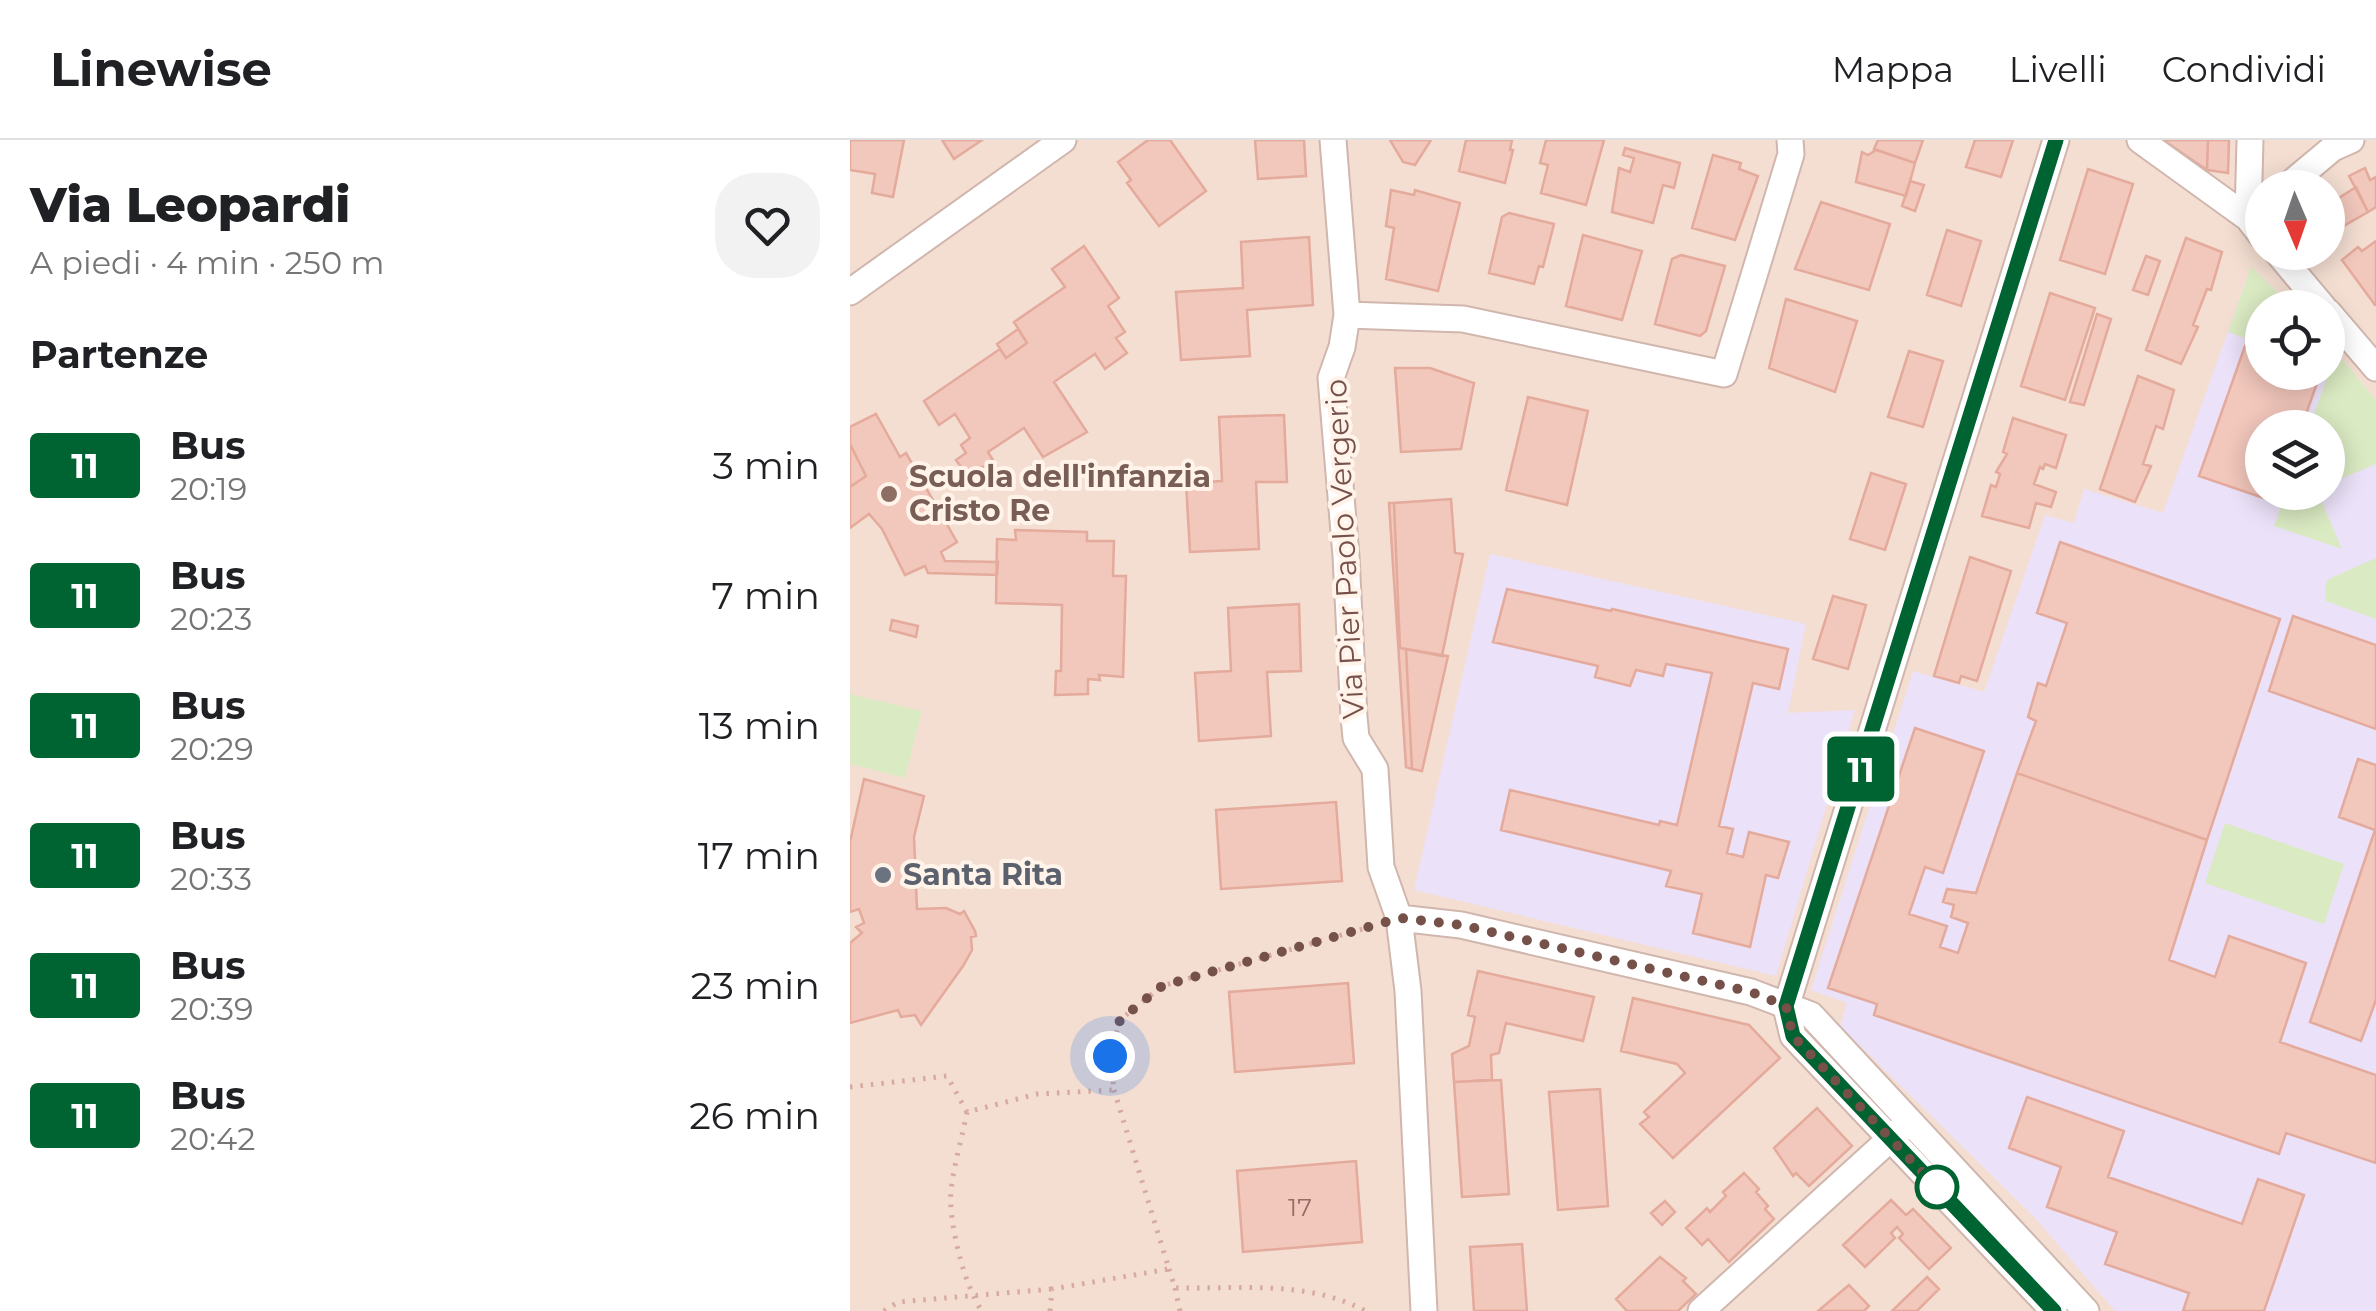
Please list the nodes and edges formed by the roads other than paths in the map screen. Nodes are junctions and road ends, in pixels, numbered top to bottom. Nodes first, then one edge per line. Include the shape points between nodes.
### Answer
1 (1064, 140) edge
2 (1334, 140) edge
3 (1790, 140) edge
4 (2056, 140) edge
5 (2140, 140) edge
6 (2250, 140) edge
7 (2351, 140) edge
8 (2253, 170) edge
9 (2307, 170) edge
10 (2245, 211) edge
11 (2292, 270) edge
12 (2309, 290) edge
13 (850, 292) edge
14 (1347, 314) junction
15 (2345, 332) edge
16 (2376, 368) edge
17 (1400, 918) junction
18 (1786, 1006) junction
19 (1900, 1130) junction
20 (1424, 1311) edge
21 (1702, 1311) edge
22 (2054, 1311) edge
23 (2086, 1311) edge

1 - 13 street
2 - 14 street, Via Pier Paolo Vergerio
3 - 14 street via 1724,374 1463,319
4 - 18 street
5 - 10 street
6 - 8 street
7 - 9 street
11 - 12 street
14 - 17 street, Via Pier Paolo Vergerio via 1331,378 1354,717 1356,738 1376,770 1381,866
15 - 16 street
17 - 18 street via 1461,925 1751,992
17 - 20 street, Via Pier Paolo Vergerio
18 - 19 street via 1793,1036
19 - 21 street
19 - 22 street
19 - 23 street

